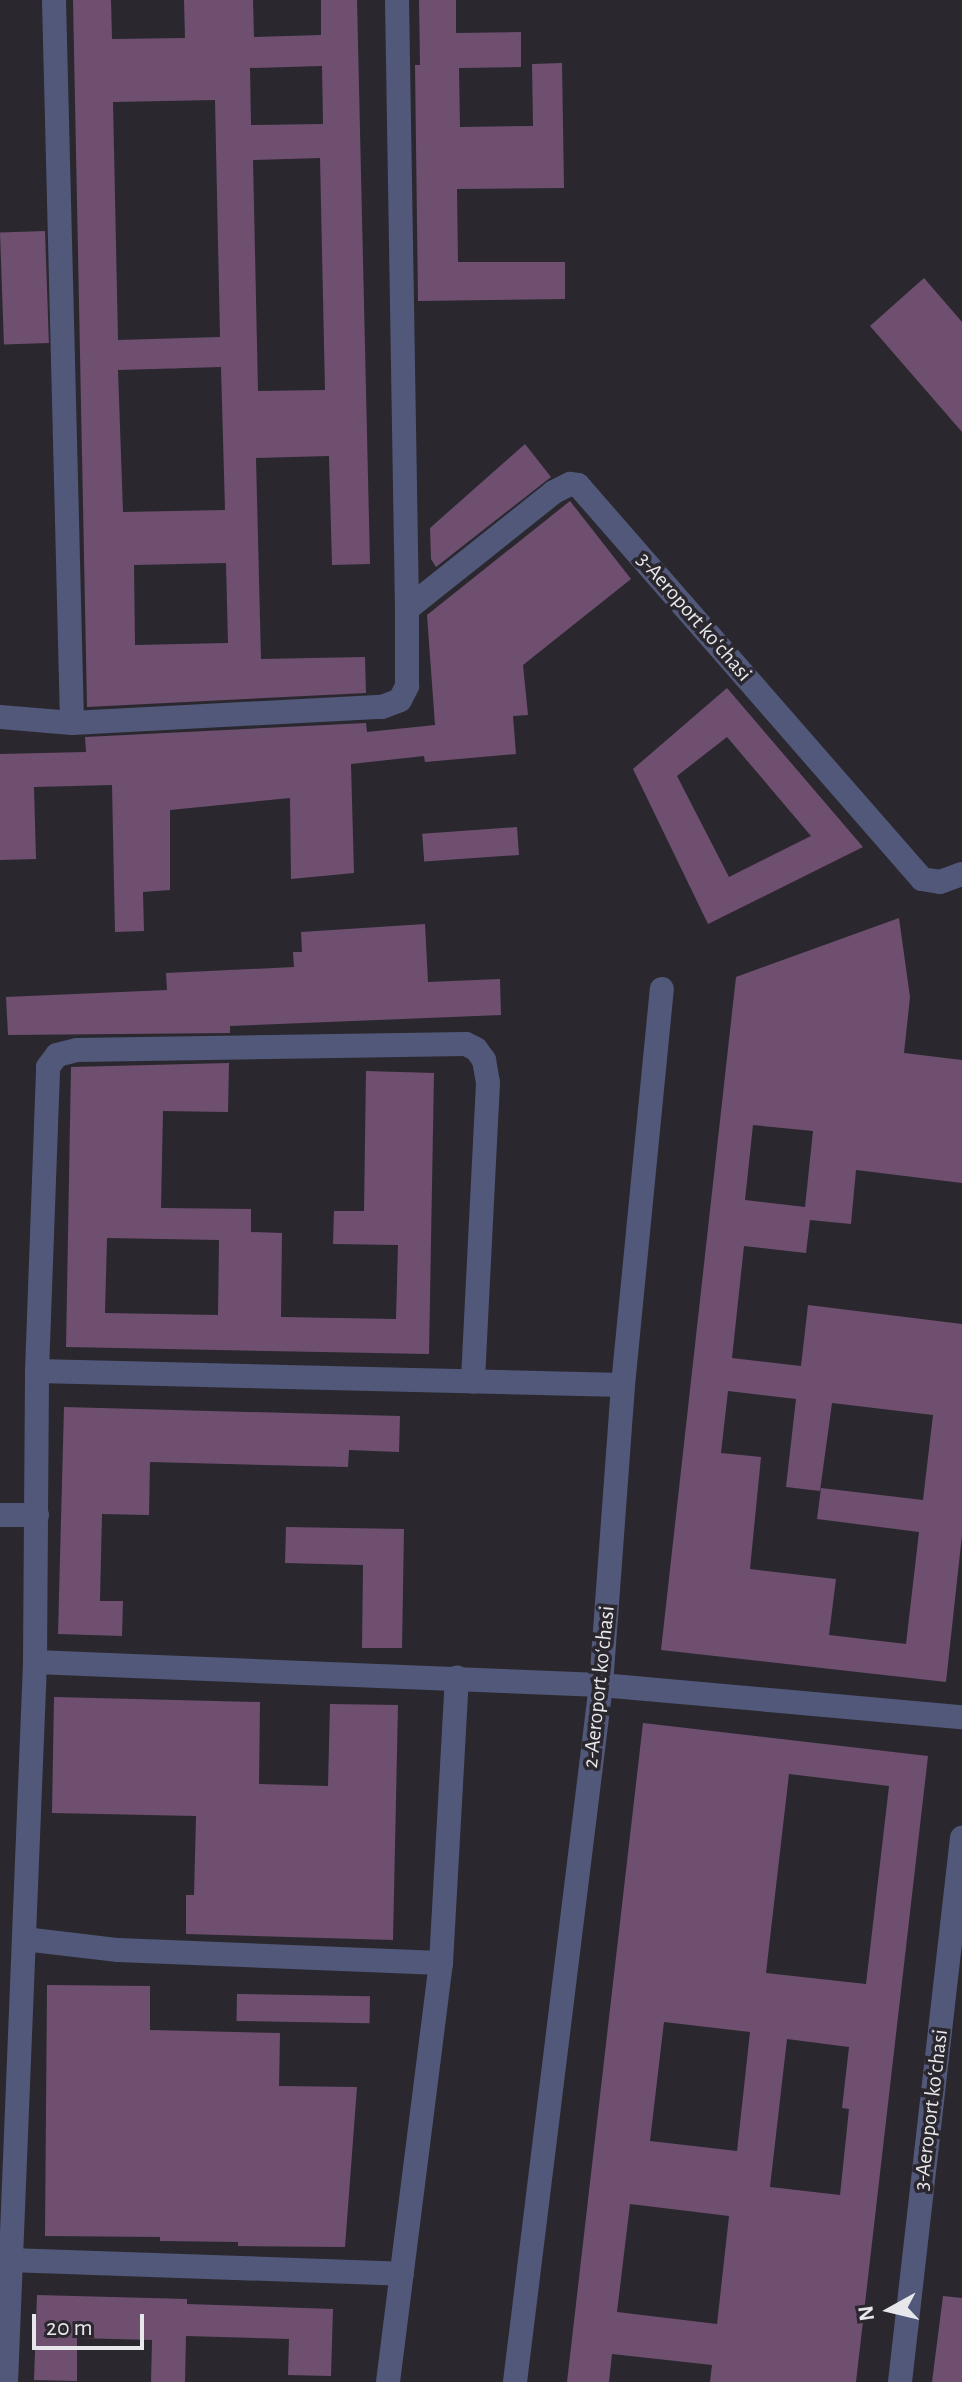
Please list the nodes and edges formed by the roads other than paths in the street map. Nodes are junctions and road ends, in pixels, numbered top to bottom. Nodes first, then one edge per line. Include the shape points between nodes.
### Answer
1 (54, 0) edge
2 (397, 0) edge
3 (407, 609) junction
4 (0, 717) edge
5 (72, 723) junction
6 (962, 874) edge
7 (662, 989) dead end
8 (37, 1371) junction
9 (473, 1382) junction
10 (623, 1385) junction
11 (0, 1515) edge
12 (37, 1515) junction
13 (35, 1662) junction
14 (457, 1677) junction
15 (601, 1685) junction
16 (962, 1717) edge
17 (962, 1838) edge
18 (24, 1939) junction
19 (441, 1963) junction
20 (9, 2260) junction
21 (402, 2274) junction
22 (6, 2382) edge
23 (388, 2382) edge
24 (515, 2382) edge
25 (900, 2382) edge

1 - 5 street
2 - 3 street
3 - 5 street via 407,686 400,700 382,707
3 - 6 street, 3-Aeroport koʻchasi via 554,492 578,485 922,879 940,882
4 - 5 street
7 - 10 street, 2-Aeroport koʻchasi
8 - 9 street
8 - 9 street via 44,1087 57,1055 77,1050 466,1044 484,1060 488,1083
8 - 12 street
9 - 10 street
10 - 15 street, 2-Aeroport koʻchasi
11 - 12 street
12 - 13 street
13 - 14 street
13 - 18 street
14 - 15 street
14 - 19 street
15 - 16 street
15 - 24 street, 2-Aeroport koʻchasi
17 - 25 street, 3-Aeroport koʻchasi
18 - 19 street via 118,1950
18 - 20 street
19 - 21 street
20 - 21 street
20 - 22 street
21 - 23 street

